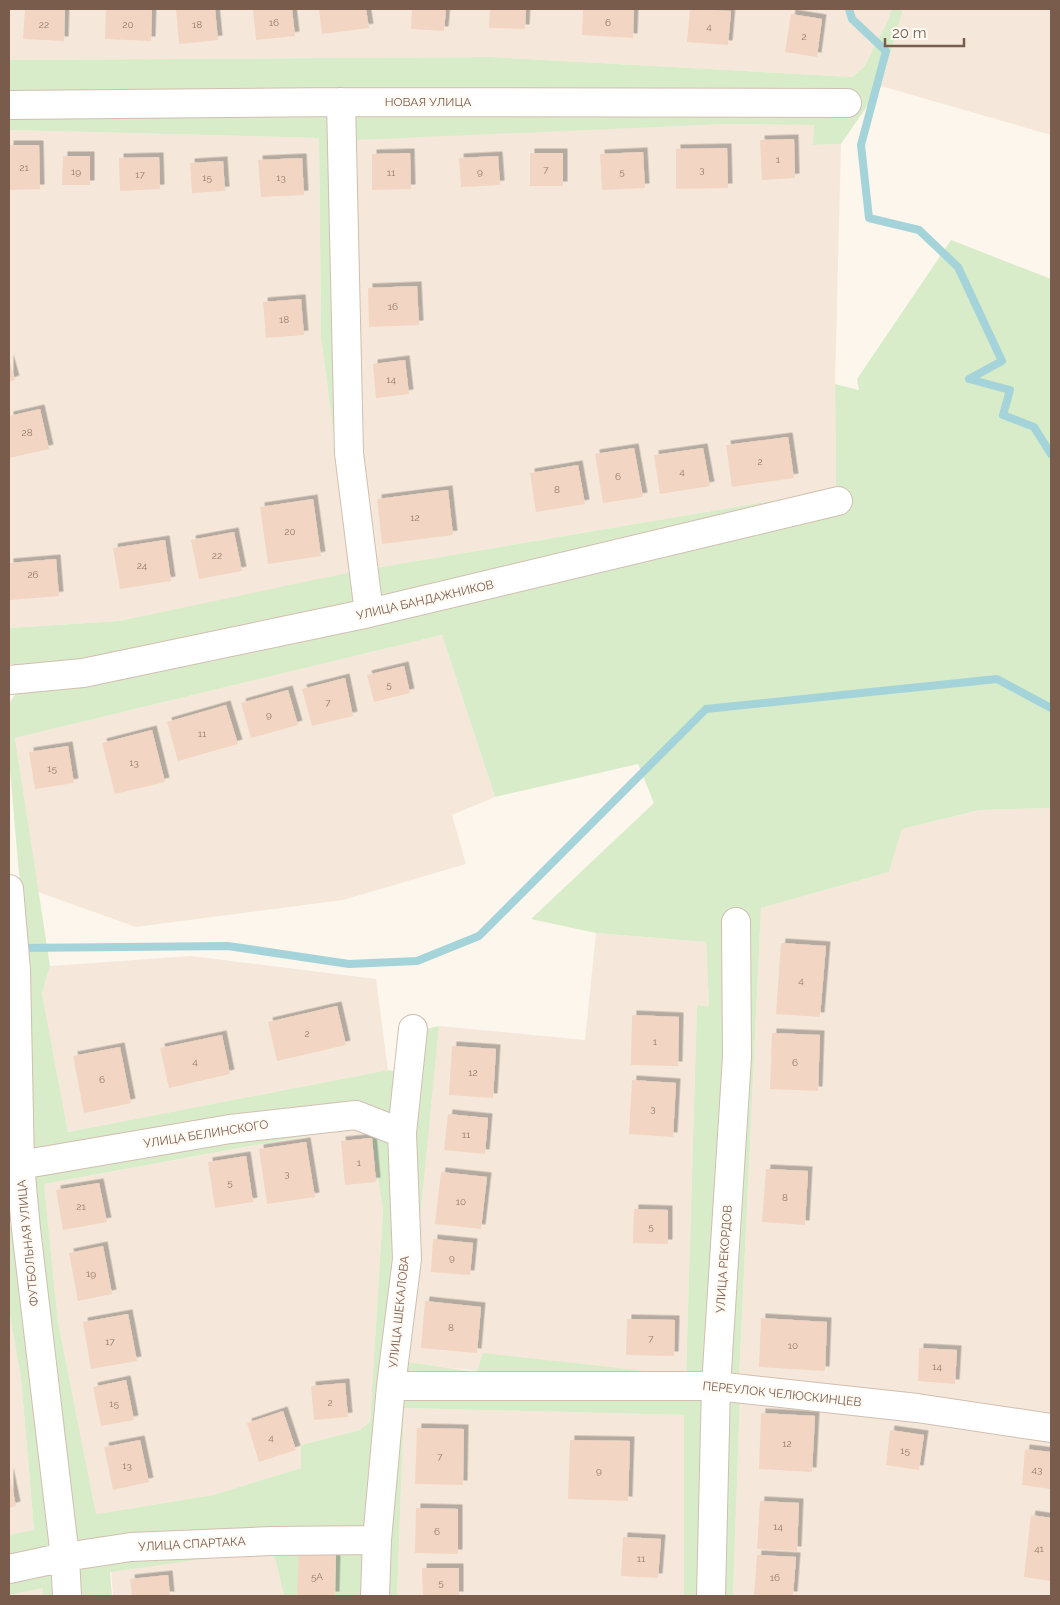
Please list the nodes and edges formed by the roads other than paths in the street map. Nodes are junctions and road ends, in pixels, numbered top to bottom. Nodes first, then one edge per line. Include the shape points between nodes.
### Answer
1 (341, 102) junction
2 (847, 103) dead end
3 (9, 105) edge
4 (838, 501) dead end
5 (369, 613) junction
6 (9, 680) edge
7 (9, 888) edge
8 (736, 922) dead end
9 (413, 1029) dead end
10 (402, 1133) junction
11 (14, 1167) edge
12 (391, 1386) junction
13 (716, 1386) junction
14 (1051, 1428) edge
15 (377, 1540) junction
16 (64, 1557) junction
17 (9, 1569) edge
18 (67, 1596) edge
19 (376, 1596) edge
20 (711, 1596) edge

1 - 2 street, НОВАЯ УЛИЦА
1 - 3 street, НОВАЯ УЛИЦА
1 - 5 street via 349,453
4 - 5 street, УЛИЦА БАНДАЖНИКОВ
5 - 6 street, УЛИЦА БАНДАЖНИКОВ via 83,673
7 - 11 street, ФУТБОЛЬНАЯ УЛИЦА via 16,970
8 - 13 street, УЛИЦА РЕКОРДОВ via 737,1058
9 - 10 street, УЛИЦА ШЕКАЛОВА
10 - 11 street, УЛИЦА БЕЛИНСКОГО via 356,1115 230,1129
10 - 12 street, УЛИЦА ШЕКАЛОВА via 407,1259
11 - 16 street, ФУТБОЛЬНАЯ УЛИЦА via 26,1229
12 - 13 street, ПЕРЕУЛОК ЧЕЛЮСКИНЦЕВ
12 - 15 street, УЛИЦА ШЕКАЛОВА
13 - 14 street, ПЕРЕУЛОК ЧЕЛЮСКИНЦЕВ via 917,1408
13 - 20 street, УЛИЦА РЕКОРДОВ
15 - 16 street, УЛИЦА СПАРТАКА via 131,1547
15 - 19 street, УЛИЦА ШЕКАЛОВА
16 - 17 street, УЛИЦА СПАРТАКА
16 - 18 street, ФУТБОЛЬНАЯ УЛИЦА

